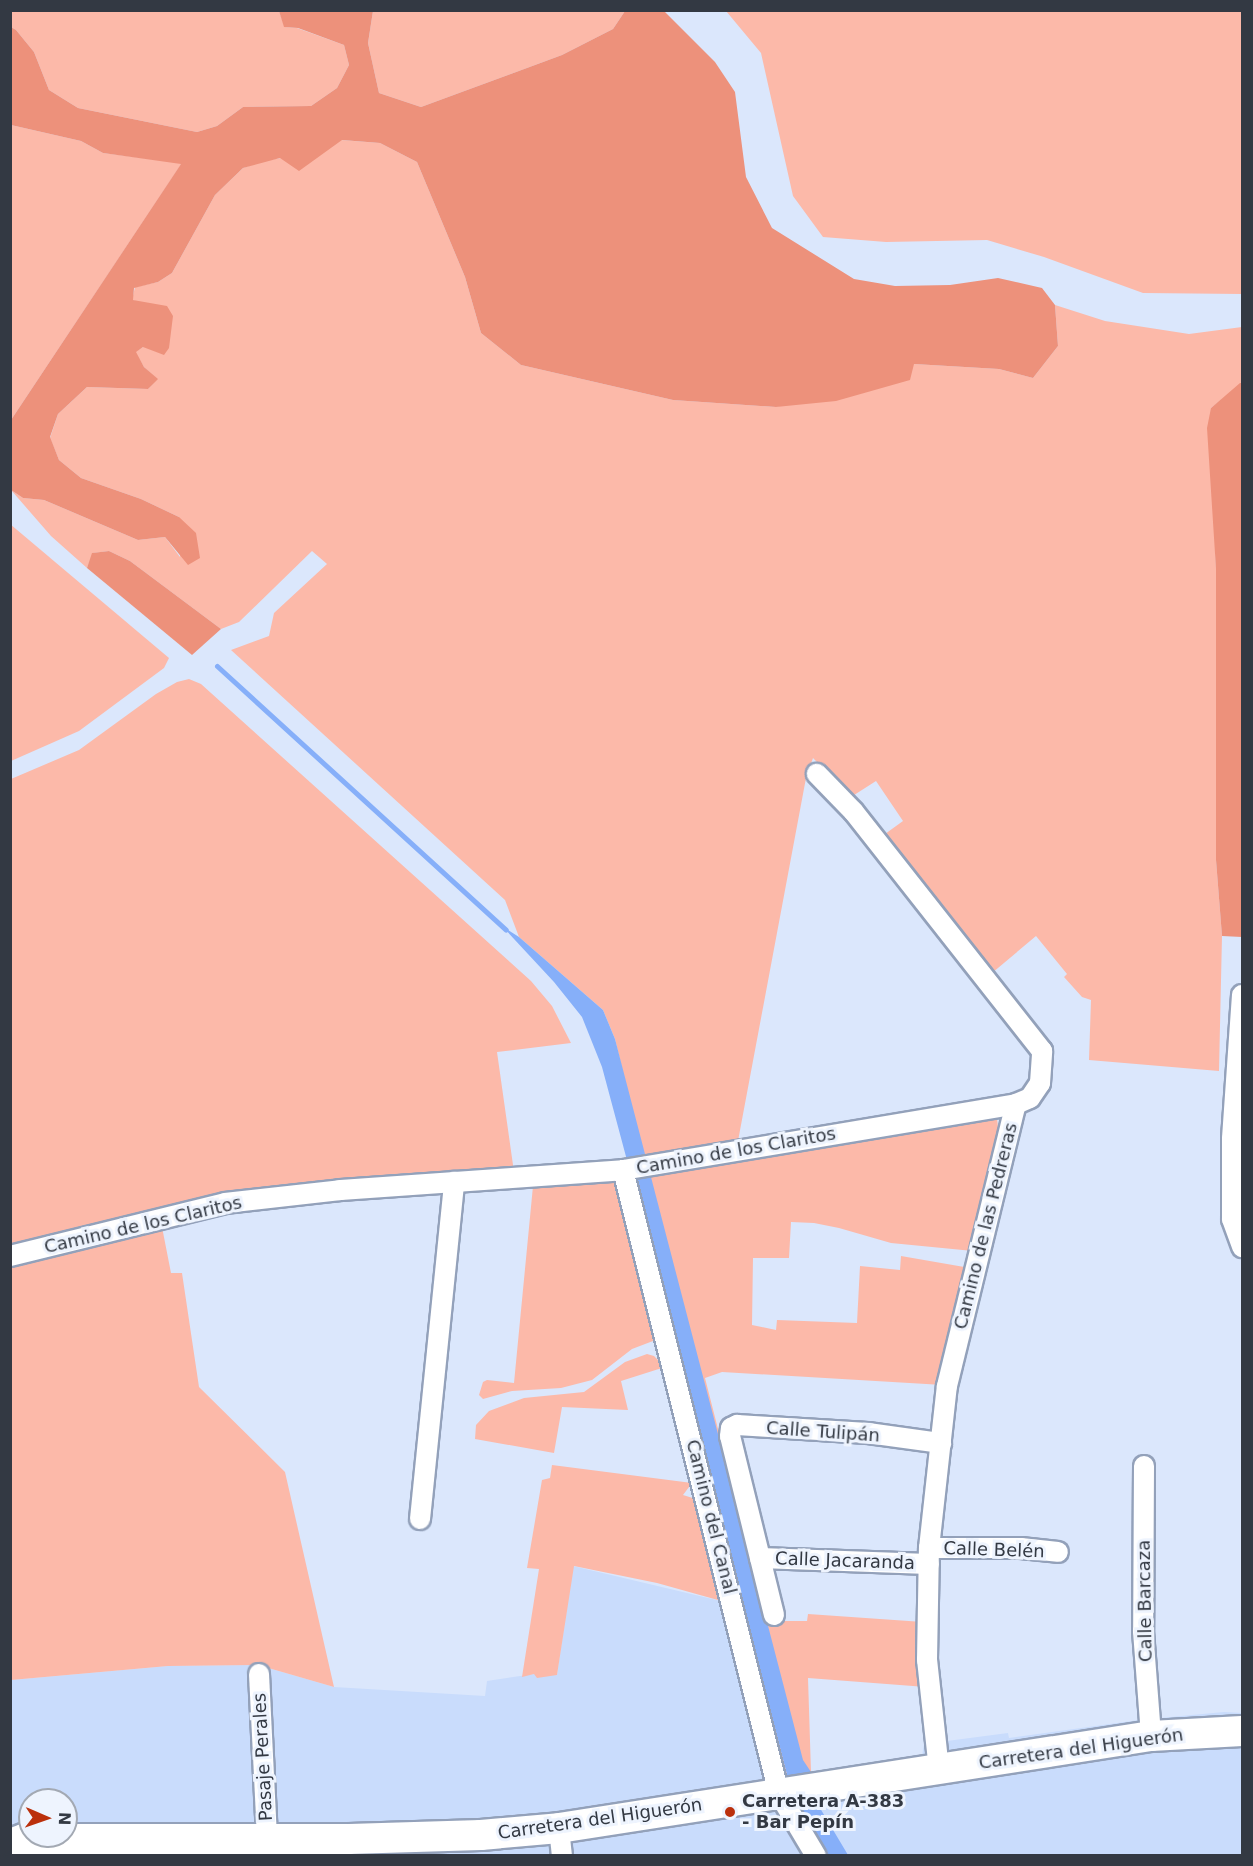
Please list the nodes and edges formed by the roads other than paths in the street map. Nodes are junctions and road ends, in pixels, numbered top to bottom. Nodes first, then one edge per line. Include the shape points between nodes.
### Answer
1 (817, 774) dead end
2 (1242, 995) edge
3 (1016, 1104) junction
4 (623, 1170) junction
5 (454, 1182) junction
6 (1242, 1247) edge
7 (10, 1256) edge
8 (941, 1443) junction
9 (1144, 1466) dead end
10 (420, 1519) dead end
11 (1058, 1552) dead end
12 (929, 1556) junction
13 (760, 1558) junction
14 (774, 1615) dead end
15 (258, 1674) dead end
16 (1242, 1731) edge
17 (1151, 1736) junction
18 (939, 1770) junction
19 (779, 1794) junction
20 (15, 1839) edge
21 (560, 1842) edge
22 (267, 1847) edge
23 (816, 1856) edge

1 - 3 street, Camino de las Pedreras via 854,811 1042,1052 1037,1089 1030,1098
2 - 6 street via 1232,1139 1232,1219
3 - 4 street, Camino de los Claritos
3 - 8 street, Camino de las Pedreras via 947,1386
4 - 5 street, Camino de los Claritos
4 - 19 street, Camino del Canal
5 - 7 street, Camino de los Claritos via 225,1203
5 - 10 street
8 - 12 street, Camino de las Pedreras
8 - 13 street, Calle Tulipán via 868,1433 737,1425 730,1431
9 - 17 street, Calle Barcaza via 1143,1631
11 - 12 street, Calle Belén via 1021,1548
12 - 13 street, Calle Jacaranda
12 - 18 street, Camino de las Pedreras via 927,1660
13 - 14 street
15 - 22 street, Pasaje Perales
16 - 17 main road, Carretera del Higuerón
17 - 18 main road, Carretera del Higuerón
18 - 19 main road, Carretera del Higuerón
19 - 21 main road, Carretera del Higuerón
19 - 23 street, Camino del Canal
20 - 22 main road, Carretera del Higuerón
21 - 22 main road, Carretera del Higuerón via 470,1835

